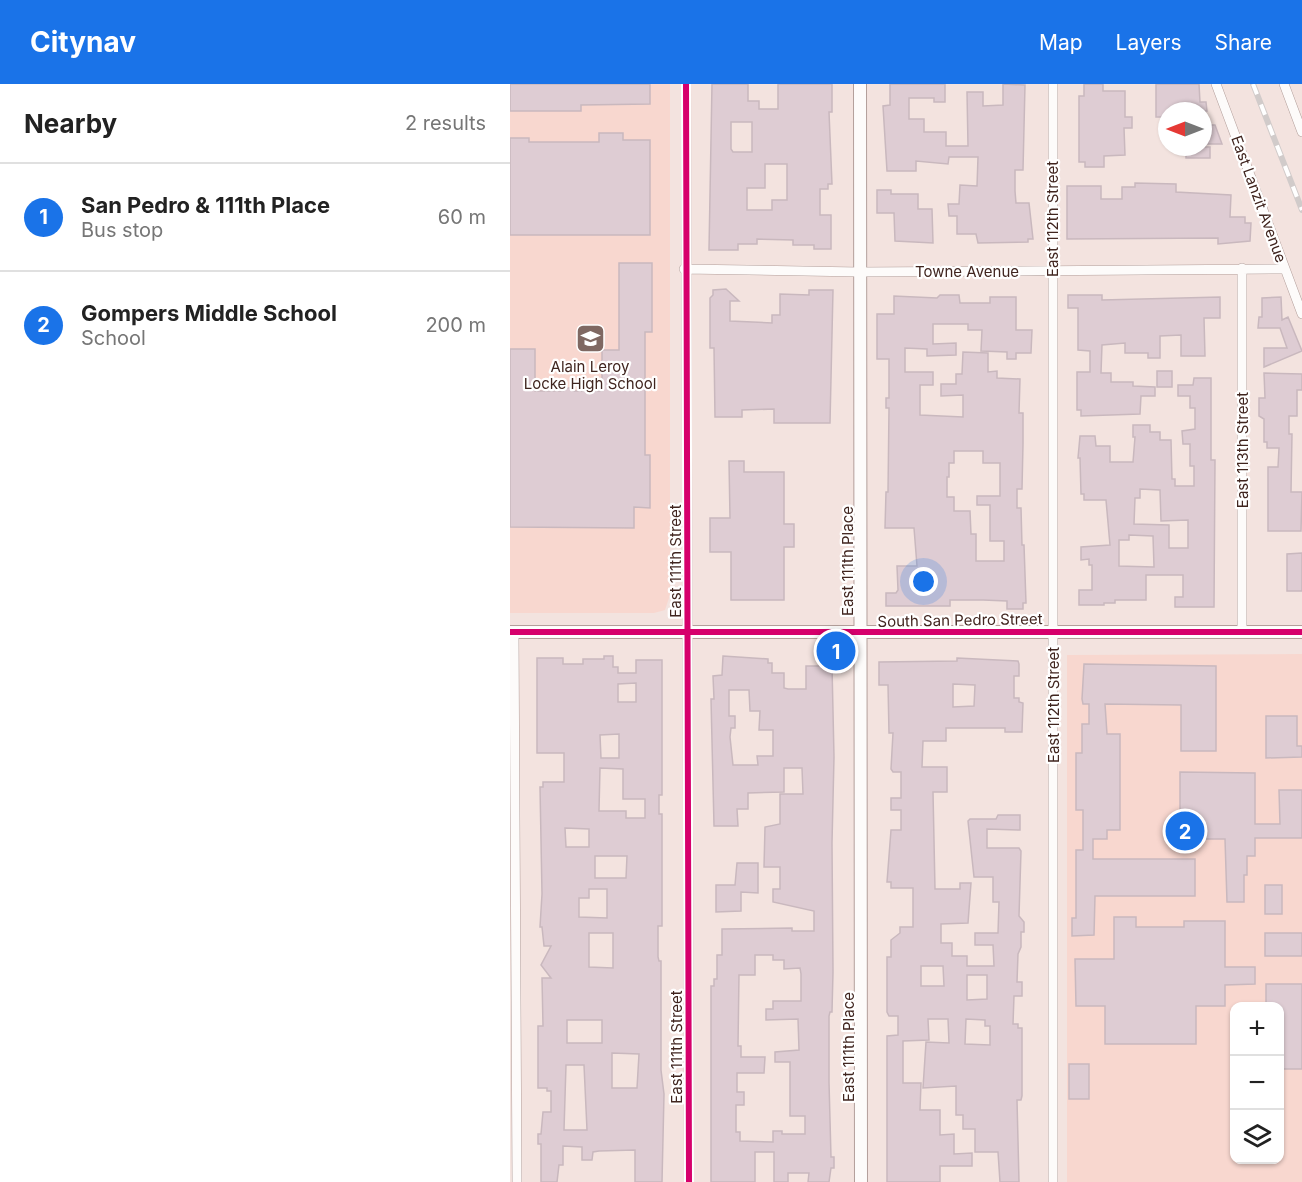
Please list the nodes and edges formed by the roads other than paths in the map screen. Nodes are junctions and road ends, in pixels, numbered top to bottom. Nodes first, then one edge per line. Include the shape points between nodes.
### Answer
1 (686, 84) edge
2 (860, 84) edge
3 (1053, 84) edge
4 (1216, 84) edge
5 (1284, 84) edge
6 (1302, 132) edge
7 (1242, 268) junction
8 (1285, 268) junction
9 (684, 269) junction
10 (1051, 271) junction
11 (859, 272) junction
12 (1302, 314) edge
13 (1053, 631) junction
14 (512, 632) edge
15 (1302, 632) edge
16 (687, 633) junction
17 (859, 633) junction
18 (1242, 633) junction
19 (516, 1182) edge
20 (689, 1182) edge
21 (861, 1182) edge
22 (1053, 1182) edge

1 - 9 street, East 111th Street
2 - 11 street, East 111th Place
3 - 10 street, East 112th Street
4 - 8 street, East Lanzit Avenue
5 - 6 street
7 - 8 street, Towne Avenue
7 - 10 street, Towne Avenue
7 - 18 street, East 113th Street
8 - 12 street, East Lanzit Avenue
9 - 11 street, Towne Avenue
9 - 16 street, East 111th Street
10 - 11 street, Towne Avenue
10 - 13 street, East 112th Street
11 - 17 street, East 111th Place
13 - 17 street, South San Pedro Street
13 - 18 street, South San Pedro Street
13 - 22 street, East 112th Street
14 - 16 street, South San Pedro Street
14 - 19 street
15 - 18 street, South San Pedro Street
16 - 17 street, South San Pedro Street
16 - 20 street, East 111th Street
17 - 21 street, East 111th Place

